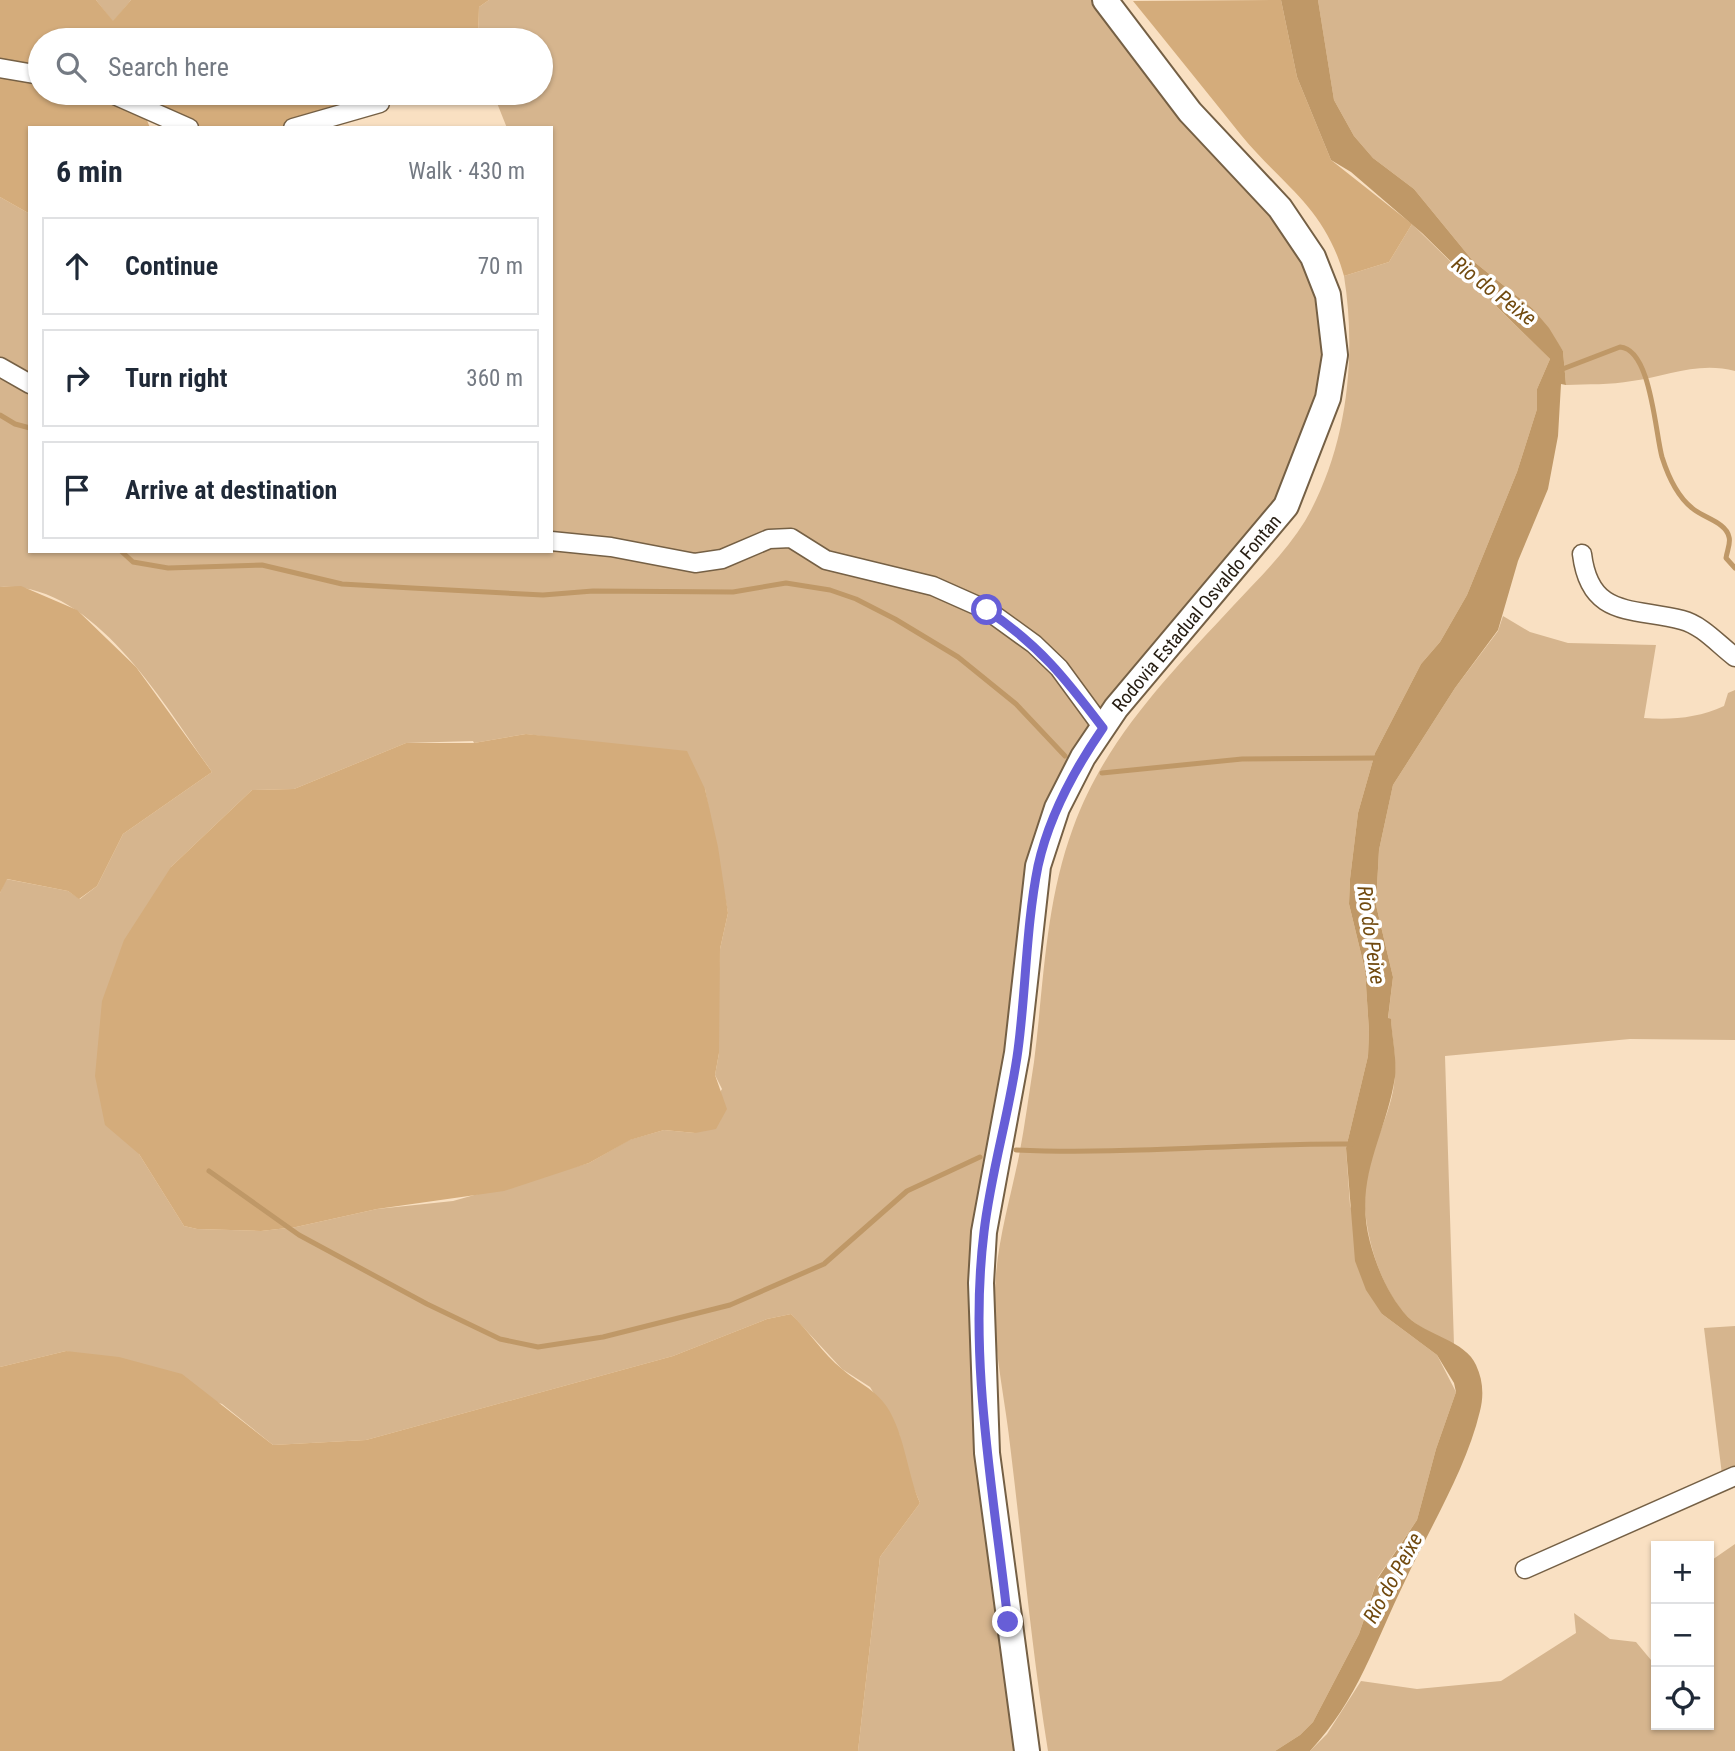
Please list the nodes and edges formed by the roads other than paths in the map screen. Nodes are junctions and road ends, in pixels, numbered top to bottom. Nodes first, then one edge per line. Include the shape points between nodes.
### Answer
1 (1105, 0) edge
2 (0, 68) edge
3 (28, 73) edge
4 (137, 105) edge
5 (373, 105) edge
6 (185, 126) edge
7 (300, 126) edge
8 (0, 367) edge
9 (28, 383) edge
10 (553, 541) edge
11 (1582, 554) dead end
12 (1735, 657) edge
13 (1103, 728) junction
14 (1735, 1476) edge
15 (1525, 1569) dead end
16 (1027, 1751) edge

1 - 13 main road, Rodovia Estadual Osvaldo Fontan via 1190,112 1280,208 1313,257 1328,295 1335,355 1328,398 1286,506
2 - 3 street
4 - 6 street
5 - 7 street
8 - 9 street
10 - 13 street via 695,563 722,559 769,539 791,538 826,559 921,582 987,610 1034,644 1059,668
11 - 12 street via 1587,581 1603,599 1623,610 1684,620
13 - 16 main road, Rodovia Estadual Osvaldo Fontan via 1056,808 1038,866 1017,1053 984,1232 981,1341 987,1453
14 - 15 street

